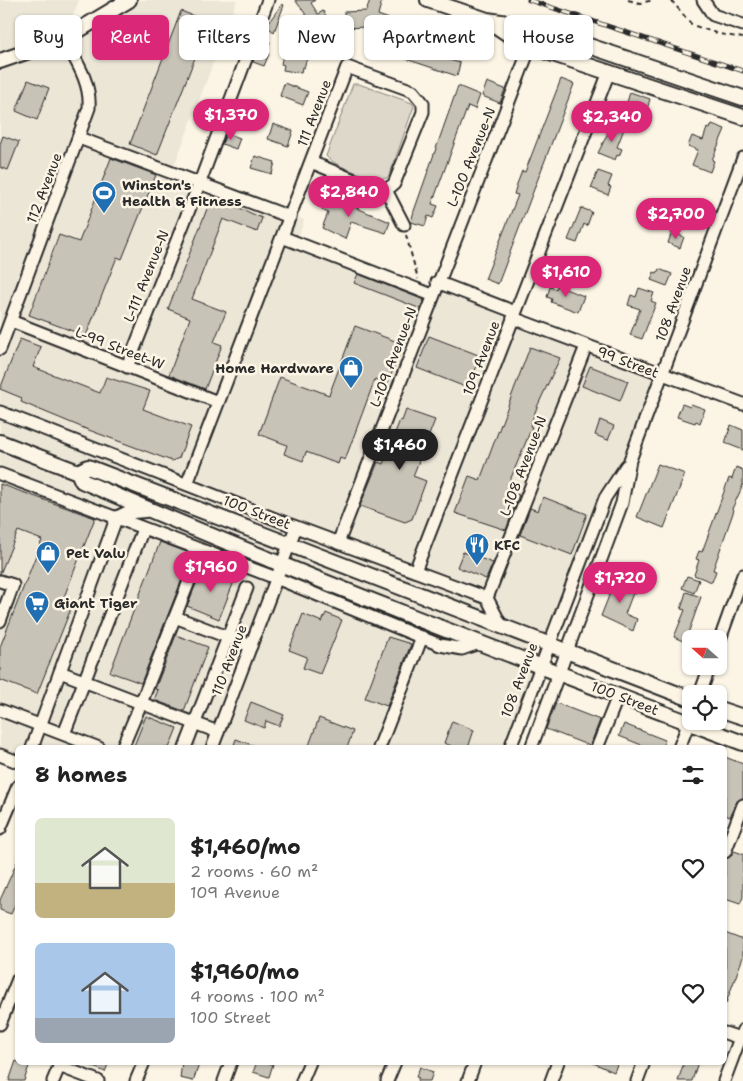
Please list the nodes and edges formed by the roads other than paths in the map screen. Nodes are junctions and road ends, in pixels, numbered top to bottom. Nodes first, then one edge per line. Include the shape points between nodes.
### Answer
1 (129, 0) edge
2 (268, 0) edge
3 (428, 0) edge
4 (703, 0) edge
5 (472, 15) edge
6 (743, 25) edge
7 (82, 28) edge
8 (593, 48) edge
9 (15, 56) edge
10 (75, 60) edge
11 (525, 60) edge
12 (571, 60) edge
13 (0, 61) edge
14 (609, 72) junction
15 (743, 98) edge
16 (743, 117) edge
17 (79, 138) junction
18 (743, 158) edge
19 (311, 162) junction
20 (200, 182) junction
21 (386, 190) junction
22 (290, 217) junction
23 (404, 225) road end
24 (282, 237) junction
25 (437, 282) junction
26 (432, 295) junction
27 (514, 315) junction
28 (11, 321) junction
29 (586, 346) junction
30 (0, 349) edge
31 (127, 367) junction
32 (663, 375) junction
33 (218, 402) junction
34 (743, 404) edge
35 (0, 412) edge
36 (0, 442) edge
37 (630, 460) junction
38 (78, 472) junction
39 (0, 474) edge
40 (187, 484) junction
41 (148, 510) junction
42 (116, 519) junction
43 (296, 527) junction
44 (143, 529) junction
45 (338, 543) junction
46 (290, 544) junction
47 (201, 550) junction
48 (282, 563) junction
49 (415, 571) junction
50 (743, 575) edge
51 (276, 578) junction
52 (0, 581) edge
53 (247, 588) dead end
54 (487, 598) junction
55 (175, 617) junction
56 (0, 621) edge
57 (501, 625) junction
58 (723, 630) edge
59 (228, 637) junction
60 (422, 637) junction
61 (479, 643) junction
62 (550, 644) junction
63 (251, 646) junction
64 (569, 650) junction
65 (541, 667) junction
66 (60, 672) junction
67 (560, 674) junction
68 (84, 682) junction
69 (682, 694) edge
70 (618, 696) junction
71 (141, 703) junction
72 (0, 710) edge
73 (727, 712) edge
74 (743, 717) edge
75 (682, 719) edge
76 (195, 724) junction
77 (40, 725) junction
78 (686, 730) edge
79 (710, 730) edge
80 (218, 732) junction
81 (64, 734) junction
82 (743, 743) edge
83 (33, 745) edge
84 (92, 745) edge
85 (123, 745) edge
86 (186, 745) edge
87 (213, 745) edge
88 (380, 745) edge
89 (511, 745) edge
90 (532, 745) edge
91 (598, 745) edge
92 (680, 745) edge
93 (0, 755) edge
94 (15, 761) edge
95 (15, 793) edge
96 (743, 805) edge
97 (0, 830) edge
98 (727, 847) edge
99 (15, 986) edge
100 (0, 1024) edge
101 (727, 1032) edge
102 (742, 1036) edge
103 (60, 1065) edge
104 (62, 1065) edge
105 (143, 1065) edge
106 (230, 1065) edge
107 (309, 1065) edge
108 (394, 1065) edge
109 (474, 1065) edge
110 (557, 1065) edge
111 (643, 1065) edge
112 (54, 1081) edge
113 (98, 1081) edge
114 (136, 1081) edge
115 (224, 1081) edge
116 (302, 1081) edge
117 (387, 1081) edge
118 (468, 1081) edge
119 (551, 1081) edge
120 (637, 1081) edge
121 (724, 1081) edge

1 - 7 main road
2 - 20 street, L-111 Avenue-N
3 - 5 main road
4 - 6 street via 713,15
8 - 15 main road
9 - 13 main road
10 - 17 street, 112 Avenue via 90,98
11 - 25 street, L-100 Avenue-N
12 - 14 main road
14 - 16 main road
14 - 27 street, 109 Avenue
17 - 20 street
17 - 28 street, 112 Avenue
18 - 32 street, 108 Avenue
19 - 21 street, 111 Avenue via 378,190
19 - 21 street, 111 Avenue via 347,67 413,91 423,102 424,112 394,184
19 - 22 street, 111 Avenue
20 - 22 street
20 - 31 street, L-111 Avenue-N
21 - 23 street
22 - 24 street, 111 Avenue
24 - 26 street
24 - 33 street, 111 Avenue
25 - 26 street, L-100 Avenue-N
25 - 27 street
26 - 45 street, L-109 Avenue-N
27 - 29 street, 99 Street
27 - 49 street, 109 Avenue
28 - 30 street, 112 Avenue
28 - 31 street, L-99 Street-W
29 - 32 street, 99 Street
29 - 54 street, L-108 Avenue-N
31 - 33 street, L-99 Street-W
32 - 34 street, 99 Street
32 - 37 street, 108 Avenue
33 - 40 street, 111 Avenue
35 - 40 street, 100 Street
36 - 38 main road, 100 Street
37 - 62 street, 108 Avenue via 605,498
37 - 64 street, 108 Avenue via 622,503
38 - 41 main road, 100 Street via 82,482
38 - 46 main road, 100 Street via 88,467
39 - 42 street
40 - 43 street, 100 Street
41 - 42 main road via 133,510
41 - 48 main road, 100 Street
42 - 44 street
42 - 66 street
43 - 45 street, 100 Street
43 - 46 street, 110 Avenue
44 - 47 street
44 - 68 street
45 - 49 street, 100 Street
46 - 48 street, 110 Avenue
46 - 57 main road, 100 Street
47 - 51 street
47 - 55 street
48 - 51 street, 110 Avenue
48 - 61 main road, 100 Street
49 - 54 street, 100 Street
50 - 58 street
51 - 60 street
51 - 63 street, 110 Avenue
52 - 56 street via 13,585
53 - 59 street
54 - 57 street
55 - 59 street
55 - 71 street
57 - 62 main road, 100 Street
59 - 63 street
59 - 76 street
60 - 61 street via 462,649
60 - 88 street
61 - 65 main road, 100 Street
62 - 64 main road, 100 Street
62 - 65 street, 108 Avenue
63 - 80 street, 110 Avenue
64 - 67 street, 108 Avenue
64 - 69 main road, 100 Street
65 - 67 main road, 100 Street
65 - 89 street, 108 Avenue
66 - 68 street
66 - 77 street
67 - 70 main road, 100 Street
67 - 90 street, 108 Avenue
68 - 71 street
68 - 81 street
70 - 75 main road, 100 Street
70 - 91 street
71 - 76 street
71 - 85 street
72 - 77 street
73 - 74 main road
76 - 80 street
76 - 86 street
77 - 81 street
77 - 83 street
78 - 92 street
79 - 82 main road, 100 Street
80 - 87 street, 110 Avenue
81 - 84 street
93 - 94 street
95 - 97 street
96 - 98 street
99 - 100 street
101 - 102 street
102 - 121 street
103 - 112 street
104 - 113 street
105 - 114 street
106 - 115 street
107 - 116 street
108 - 117 street
109 - 118 street
110 - 119 street
111 - 120 street

